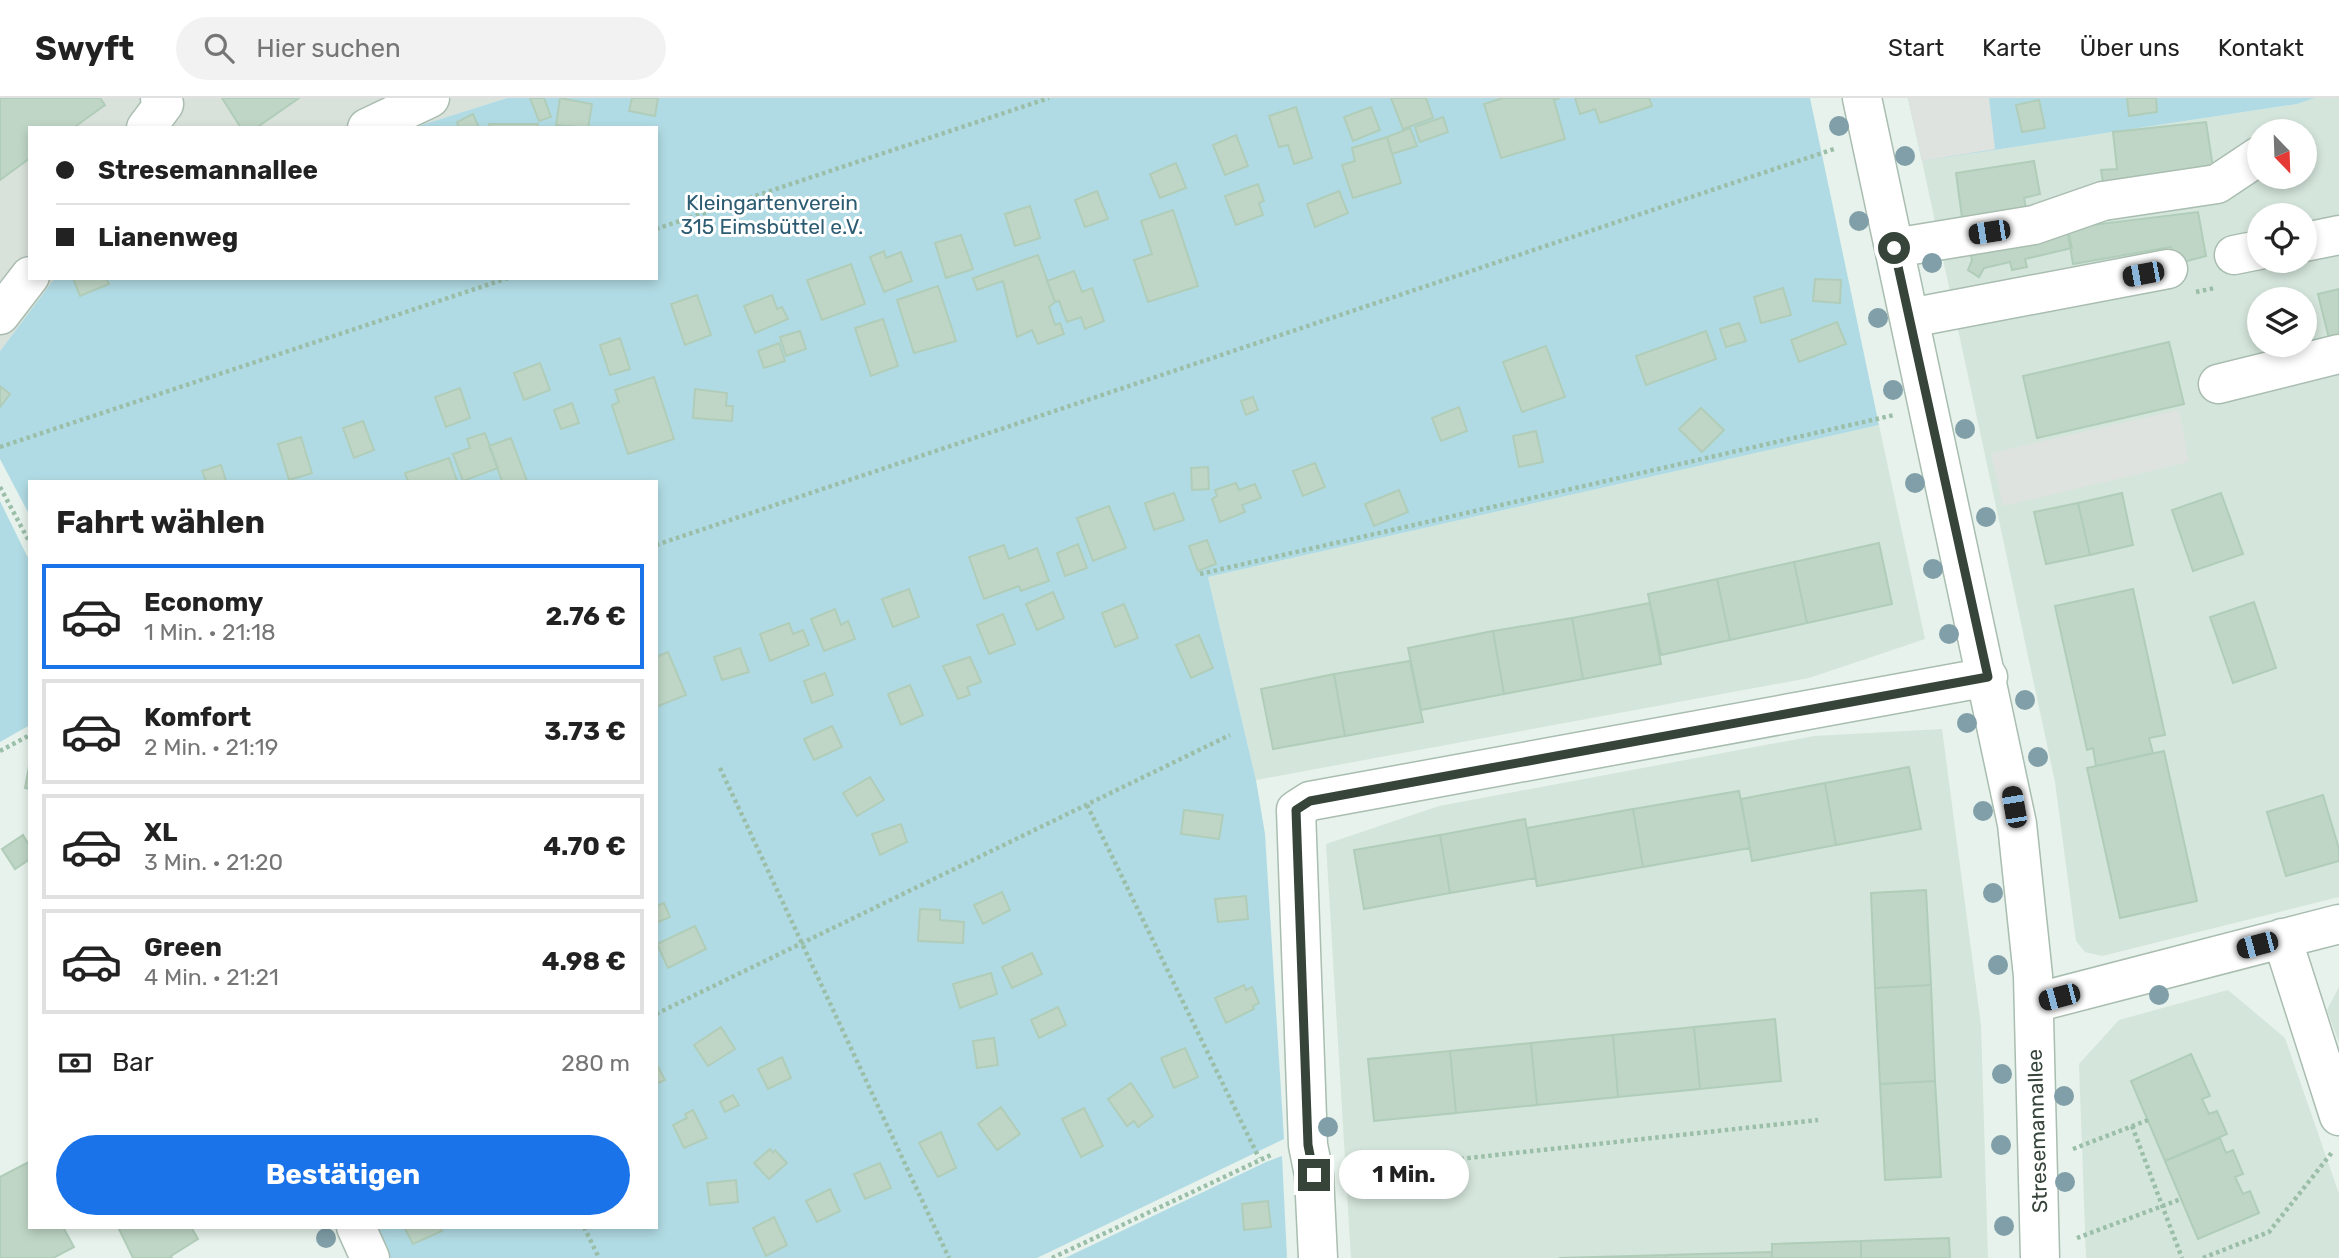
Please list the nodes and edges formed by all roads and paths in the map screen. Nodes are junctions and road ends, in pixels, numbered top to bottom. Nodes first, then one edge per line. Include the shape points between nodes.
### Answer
1 (160, 98) edge
2 (430, 98) edge
3 (1049, 98) edge
4 (1862, 98) edge
5 (148, 126) edge
6 (371, 126) edge
7 (1871, 136) junction
8 (2247, 164) edge
9 (658, 228) edge
10 (2339, 235) edge
11 (2317, 240) edge
12 (1894, 248) junction
13 (2168, 269) dead end
14 (28, 279) edge
15 (502, 280) edge
16 (0, 315) edge
17 (1910, 317) junction
18 (2339, 354) edge
19 (2218, 383) dead end
20 (1930, 408) junction
21 (0, 447) edge
22 (0, 487) edge
23 (28, 539) edge
24 (658, 544) edge
25 (1200, 574) dead end
26 (1988, 677) junction
27 (1230, 735) dead end
28 (28, 736) edge
29 (0, 751) edge
30 (720, 768) dead end
31 (1087, 805) junction
32 (2339, 923) edge
33 (2282, 938) junction
34 (801, 943) junction
35 (2034, 1003) junction
36 (658, 1013) edge
37 (2339, 1116) edge
38 (1818, 1120) dead end
39 (2148, 1120) dead end
40 (2132, 1126) junction
41 (2339, 1143) edge
42 (1259, 1158) junction
43 (1311, 1160) junction
44 (2038, 1162) junction
45 (2181, 1199) dead end
46 (2162, 1205) junction
47 (357, 1229) edge
48 (585, 1229) edge
49 (2040, 1255) edge
50 (370, 1258) edge
51 (598, 1258) edge
52 (949, 1258) edge
53 (1052, 1258) edge
54 (1318, 1258) edge
55 (2182, 1258) edge
56 (2203, 1258) edge

1 - 5 street via 164,104
2 - 6 street
3 - 9 path
4 - 7 street, Stresemannallee
7 - 12 street, Stresemannallee
7 - 24 path
8 - 12 street via 2217,184 2104,201 2034,225
10 - 11 street
12 - 17 street, Stresemannallee
13 - 17 street
14 - 16 street
15 - 21 path
17 - 20 street, Stresemannallee
18 - 19 street
20 - 25 path
20 - 26 street, Stresemannallee
22 - 23 path
26 - 35 street, Stresemannallee via 2023,862
26 - 43 street via 1310,801 1296,810
27 - 31 path
28 - 29 path
30 - 34 path
31 - 34 path
31 - 42 path
32 - 33 street
33 - 35 street
33 - 37 street
34 - 36 path
34 - 52 path
35 - 44 street, Stresemannallee
38 - 43 path
39 - 40 path
40 - 44 path
40 - 46 path
41 - 56 path via 2269,1232
42 - 43 path
42 - 53 path
43 - 54 street
44 - 49 street, Stresemannallee
45 - 46 path
46 - 49 path
46 - 55 path
47 - 50 street
48 - 51 path

